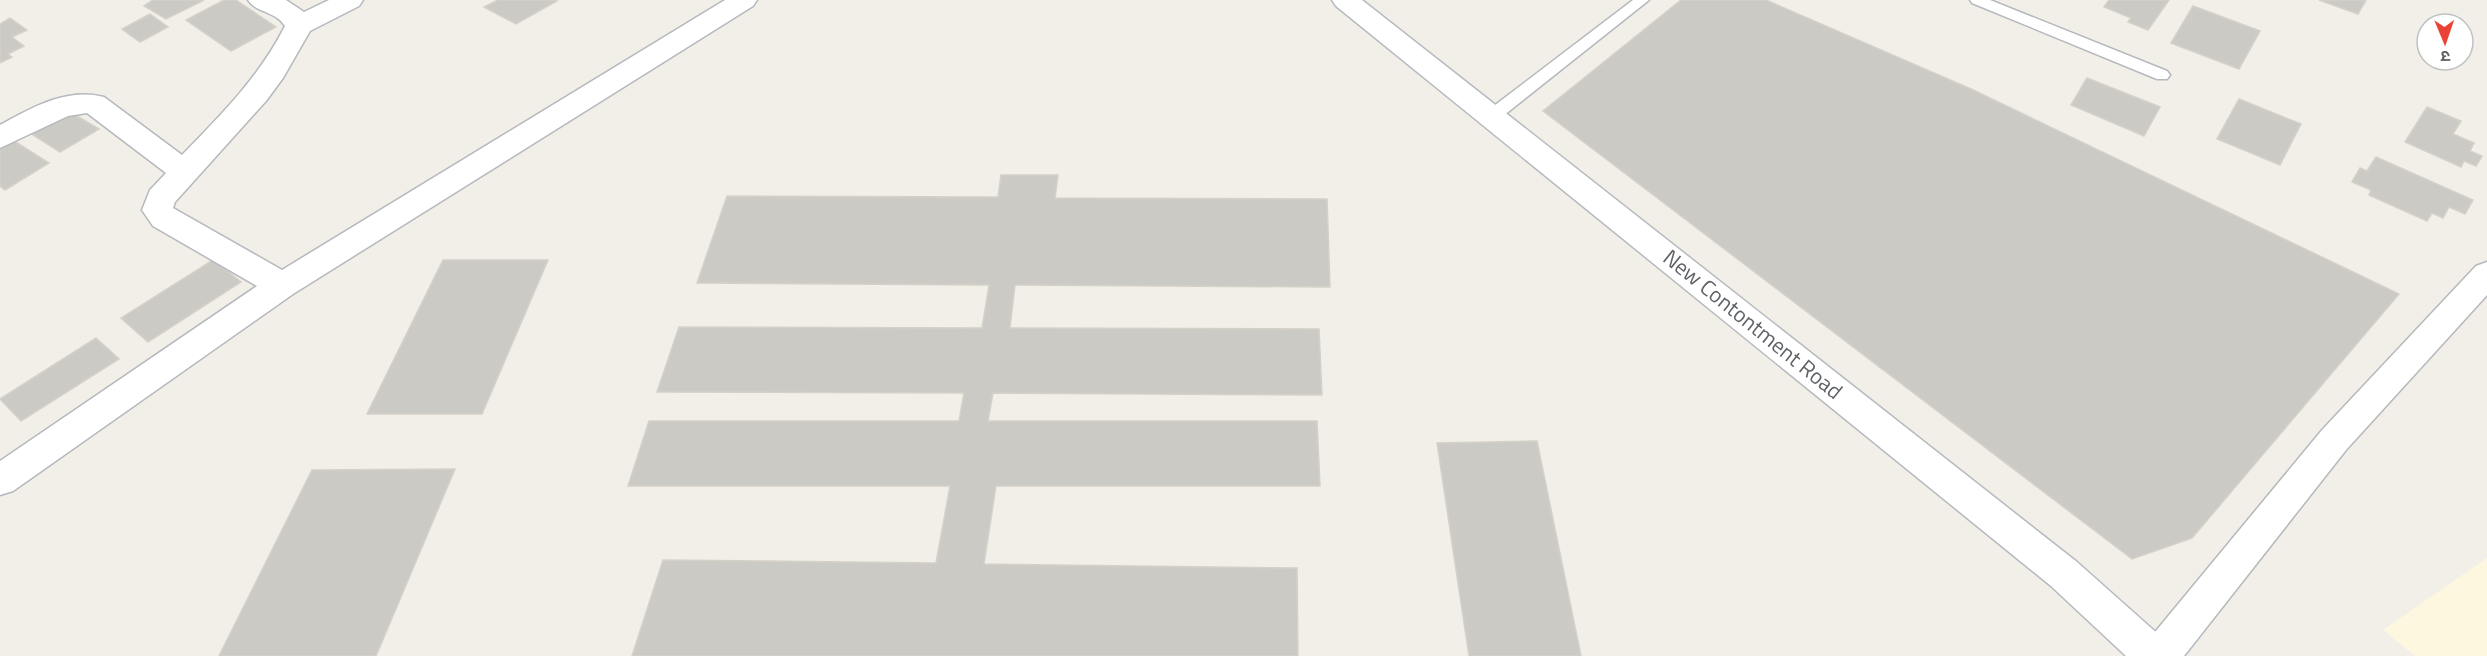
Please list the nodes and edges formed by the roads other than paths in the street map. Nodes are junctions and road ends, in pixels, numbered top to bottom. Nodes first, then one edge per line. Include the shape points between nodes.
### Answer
1 (261, 0) edge
2 (350, 0) edge
3 (744, 0) edge
4 (1345, 0) edge
5 (1642, 0) edge
6 (1977, 0) edge
7 (299, 26) junction
8 (2162, 75) dead end
9 (1492, 116) junction
10 (0, 138) edge
11 (183, 171) junction
12 (2487, 274) edge
13 (282, 285) junction
14 (0, 480) edge
15 (2154, 656) edge
16 (2160, 656) edge

1 - 7 street via 293,15
2 - 7 street
3 - 13 street
4 - 9 street, New Contontment Road
5 - 9 lane
6 - 8 lane
7 - 11 street via 291,45 262,84
9 - 15 street, New Contontment Road via 2064,574
10 - 11 street via 64,107 84,102 94,104
11 - 13 street via 161,198 157,210 164,219
12 - 16 street via 2334,440
13 - 14 street

